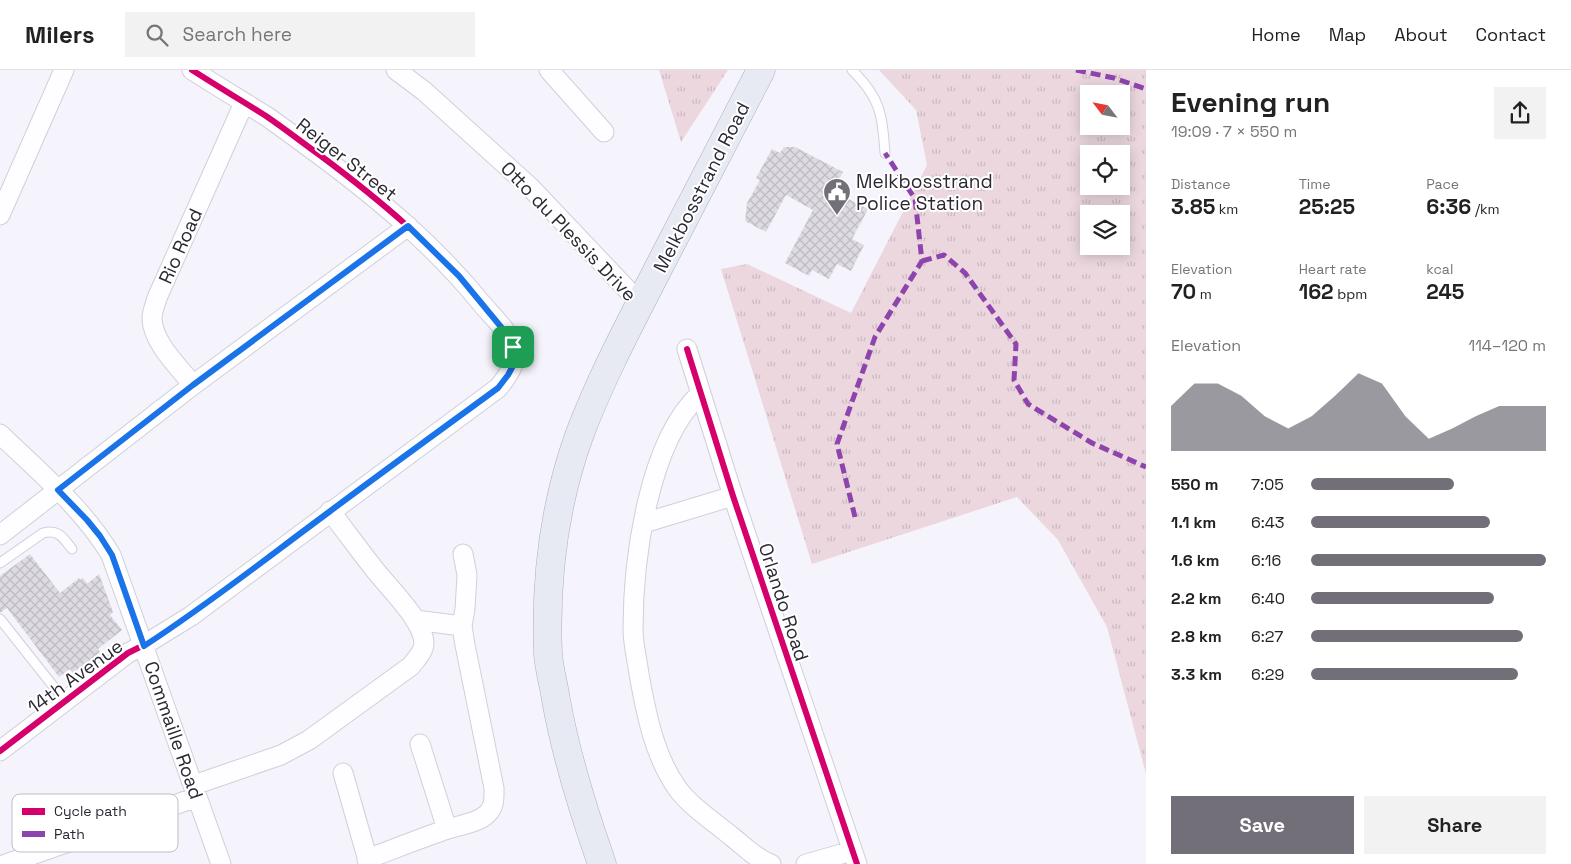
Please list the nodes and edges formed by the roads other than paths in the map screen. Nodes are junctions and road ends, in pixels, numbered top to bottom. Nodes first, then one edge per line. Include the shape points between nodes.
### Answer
1 (64, 70) edge
2 (192, 70) edge
3 (396, 70) edge
4 (549, 70) edge
5 (761, 70) edge
6 (852, 70) edge
7 (244, 103) junction
8 (604, 132) dead end
9 (885, 153) dead end
10 (0, 215) edge
11 (408, 226) junction
12 (640, 303) junction
13 (687, 349) dead end
14 (514, 364) joint
15 (193, 385) junction
16 (700, 394) junction
17 (0, 434) edge
18 (58, 490) junction
19 (733, 496) junction
20 (330, 511) junction
21 (644, 523) junction
22 (0, 535) edge
23 (72, 550) dead end
24 (463, 554) dead end
25 (0, 563) edge
26 (0, 619) edge
27 (415, 620) junction
28 (462, 626) junction
29 (144, 646) junction
30 (64, 701) junction
31 (420, 744) dead end
32 (0, 750) edge
33 (343, 773) dead end
34 (195, 791) junction
35 (178, 798) edge
36 (447, 829) junction
37 (37, 852) edge
38 (855, 858) edge
39 (368, 861) edge
40 (6, 864) edge
41 (221, 864) edge
42 (602, 864) edge
43 (771, 864) edge
44 (806, 864) edge

1 - 10 street
2 - 7 street, Reiger Street
3 - 12 street, Otto du Plessis Drive via 424,91 530,187
4 - 8 street
5 - 12 main road, Melkbosstrand Road
6 - 9 lane via 865,82 878,103
7 - 11 street, Reiger Street via 360,185
7 - 15 street, Rio Road via 157,298 152,317 154,332 163,348
11 - 14 street, Reiger Street via 459,276 506,333 513,347
11 - 15 street
12 - 42 main road, Otto du Plessis Drive via 579,437 555,525 549,573 548,656 563,736 584,814
13 - 16 street, Orlando Road
14 - 20 street, 14th Avenue via 498,388
15 - 18 street
16 - 19 street, Orlando Road
16 - 21 street via 683,414 656,469
17 - 18 street, Commaille Road
18 - 22 street
18 - 29 street, Commaille Road via 87,520 112,555
19 - 21 street
19 - 38 street, Orlando Road
20 - 27 street
20 - 29 street, 14th Avenue via 191,616
21 - 43 street via 633,630 647,715 657,749 678,789 693,805
23 - 25 lane via 59,534 50,531
24 - 28 street via 467,575
26 - 30 lane
27 - 28 street
27 - 34 street via 424,645 411,666 309,740
28 - 36 street via 495,800 487,814 479,819
29 - 30 street, 14th Avenue via 128,653
29 - 34 street, Commaille Road
30 - 32 street, 14th Avenue
31 - 36 street
33 - 39 street
34 - 35 street
34 - 41 street, Commaille Road
36 - 39 street
37 - 40 street
38 - 44 street, Orlando Road

